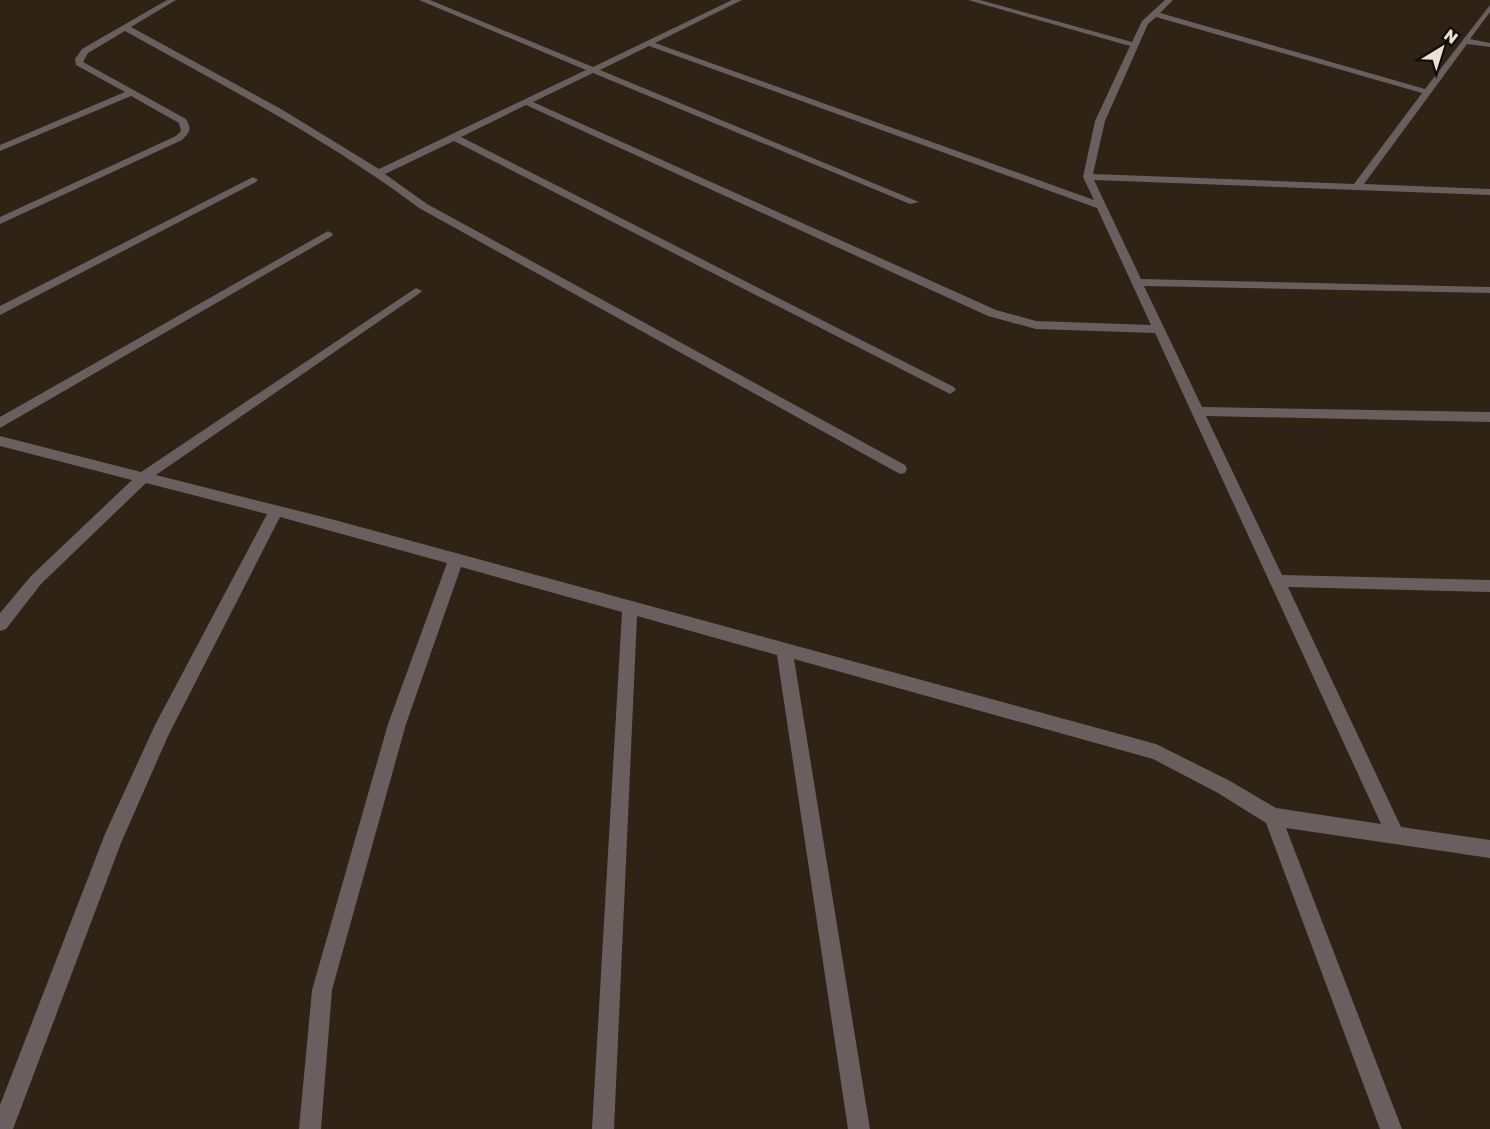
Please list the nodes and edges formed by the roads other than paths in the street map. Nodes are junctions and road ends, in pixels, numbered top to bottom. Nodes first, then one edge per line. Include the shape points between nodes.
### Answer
1 (172, 0) edge
2 (423, 0) edge
3 (738, 0) edge
4 (972, 0) edge
5 (1169, 0) edge
6 (1490, 8) edge
7 (1154, 14) junction
8 (126, 28) junction
9 (1465, 41) junction
10 (648, 43) junction
11 (1135, 45) junction
12 (1490, 45) edge
13 (594, 69) junction
14 (1427, 92) junction
15 (130, 93) junction
16 (526, 102) junction
17 (454, 137) junction
18 (0, 148) edge
19 (379, 172) junction
20 (1088, 177) junction
21 (254, 180) dead end
22 (1357, 187) junction
23 (1490, 192) edge
24 (914, 202) dead end
25 (1101, 206) junction
26 (0, 221) edge
27 (328, 234) dead end
28 (1137, 282) junction
29 (1490, 290) edge
30 (416, 291) dead end
31 (0, 311) edge
32 (1159, 328) junction
33 (950, 390) dead end
34 (1198, 411) junction
35 (1490, 417) edge
36 (0, 423) edge
37 (0, 441) edge
38 (900, 469) dead end
39 (145, 476) junction
40 (276, 511) junction
41 (456, 560) junction
42 (1277, 580) junction
43 (1490, 586) edge
44 (630, 608) junction
45 (0, 624) edge
46 (784, 650) junction
47 (1274, 817) junction
48 (1396, 836) junction
49 (1490, 849) edge
50 (2, 1129) edge
51 (310, 1129) edge
52 (603, 1129) edge
53 (859, 1129) edge
54 (1391, 1129) edge

1 - 8 street
2 - 13 street
3 - 10 street
4 - 11 street
5 - 7 street
6 - 9 street
7 - 11 street
7 - 14 street
8 - 15 street via 79,59
8 - 19 street
9 - 12 street
9 - 14 street
10 - 13 street
10 - 25 street
11 - 20 street via 1100,120
13 - 16 street
13 - 24 street
14 - 22 street
15 - 18 street
15 - 26 street via 183,121 185,132
16 - 17 street
16 - 32 street via 992,313 1036,325
17 - 19 street
17 - 33 street
19 - 38 street via 423,206
20 - 22 street
20 - 25 street
21 - 31 street
22 - 23 street
25 - 28 street
27 - 36 street
28 - 29 street
28 - 32 street
30 - 39 street
32 - 34 street
34 - 35 street
34 - 42 street
37 - 39 street
39 - 40 street
39 - 45 street via 36,580
40 - 41 street
40 - 50 street via 156,741 112,841
41 - 44 street
41 - 51 street via 397,724 322,990
42 - 43 street
42 - 48 street
44 - 46 street
44 - 52 street
46 - 47 street via 1156,752
46 - 53 street
47 - 48 street
47 - 54 street
48 - 49 street

